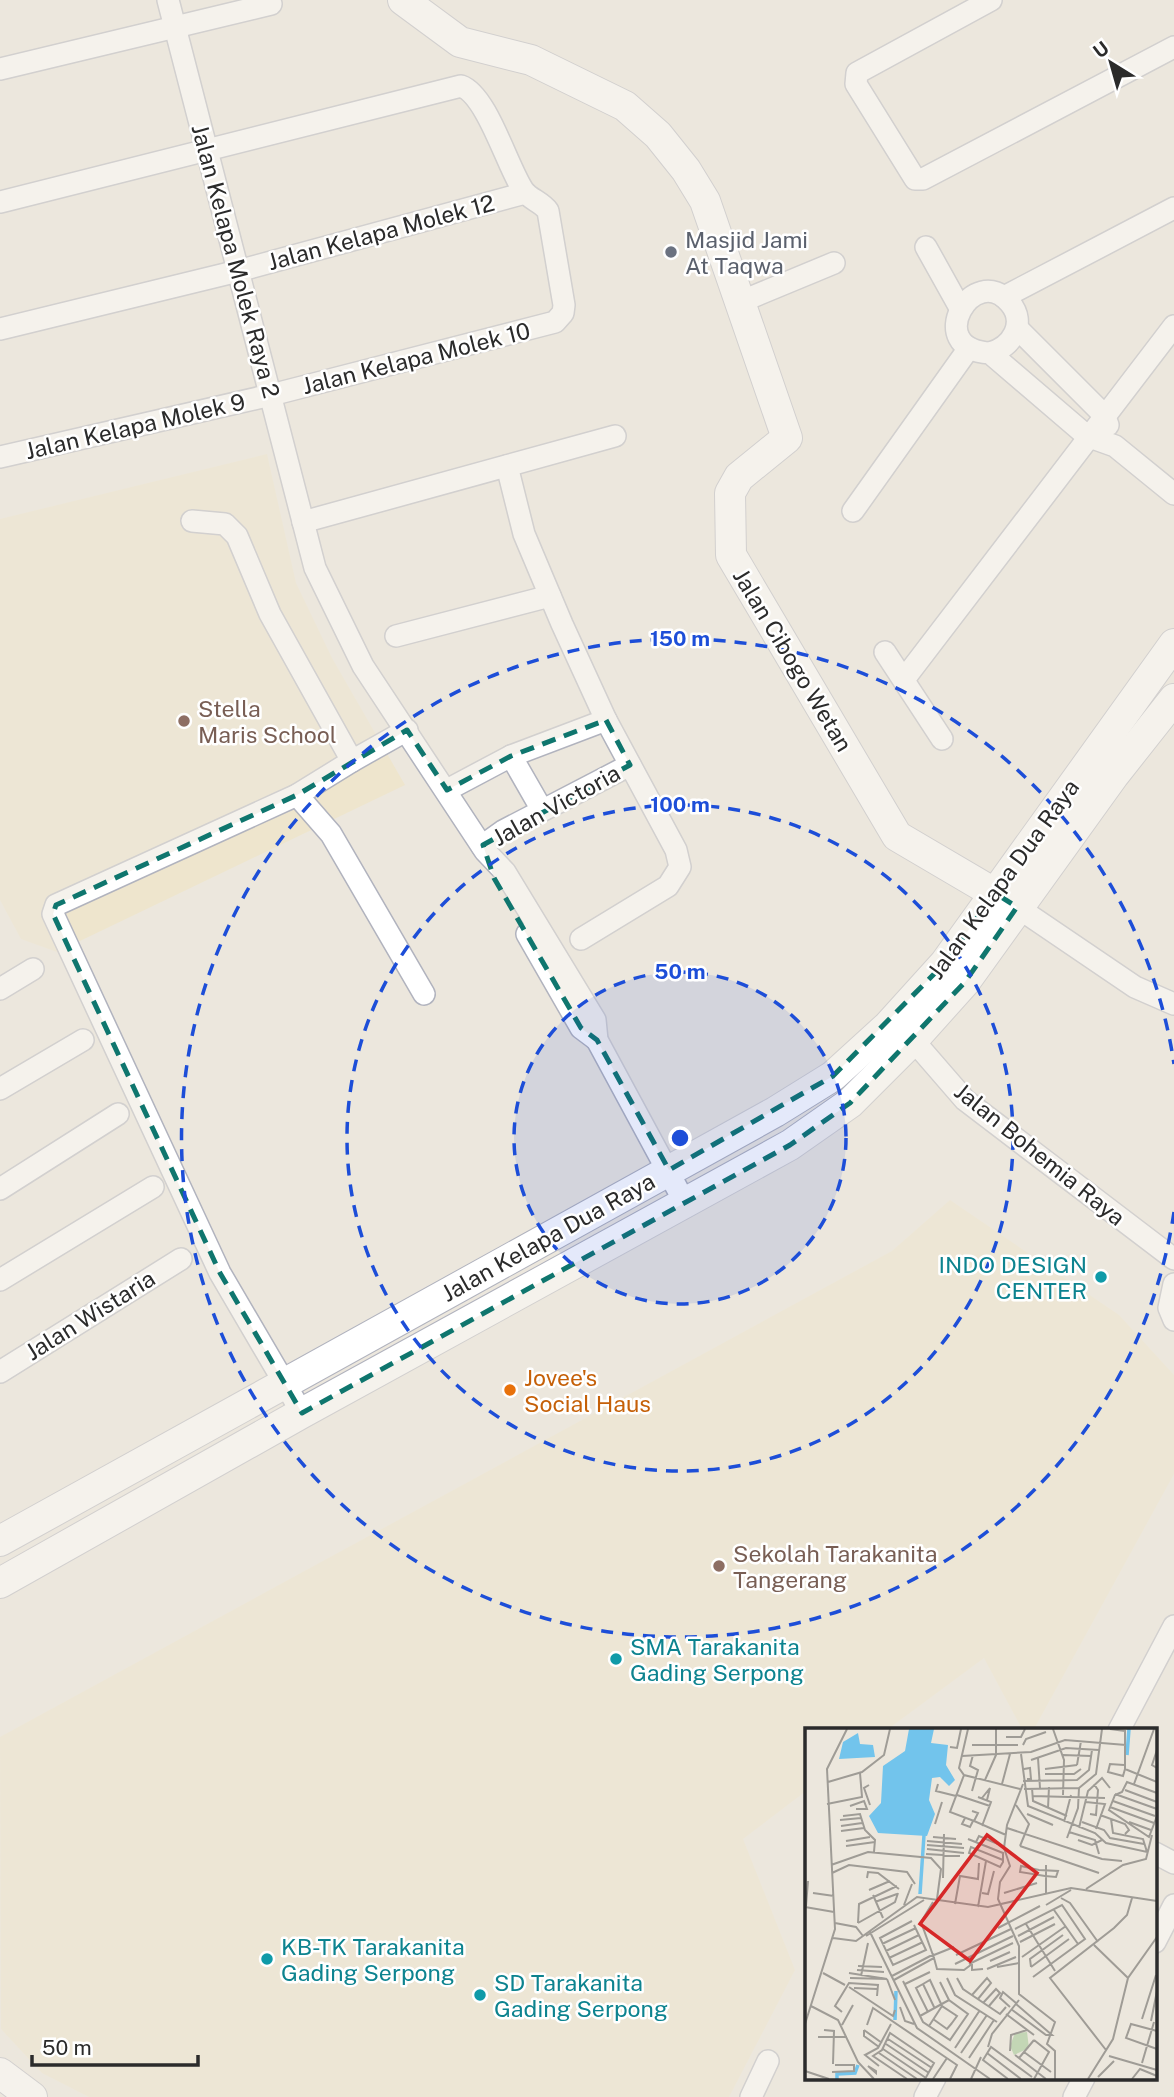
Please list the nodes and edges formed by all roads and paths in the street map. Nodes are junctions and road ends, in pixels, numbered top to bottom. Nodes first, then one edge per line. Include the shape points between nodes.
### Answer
1 (168, 0) edge
2 (403, 0) edge
3 (991, 0) edge
4 (271, 4) dead end
5 (175, 27) junction
6 (1174, 47) edge
7 (0, 69) edge
8 (207, 150) junction
9 (525, 193) junction
10 (0, 202) edge
11 (1174, 208) edge
12 (926, 247) dead end
13 (834, 263) dead end
14 (238, 271) junction
15 (1004, 298) junction
16 (740, 302) junction
17 (960, 308) junction
18 (1174, 326) edge
19 (1017, 328) junction
20 (0, 329) edge
21 (969, 348) junction
22 (990, 353) junction
23 (271, 395) junction
24 (1104, 415) junction
25 (615, 436) dead end
26 (1087, 436) junction
27 (1115, 446) junction
28 (0, 457) edge
29 (507, 466) junction
30 (1174, 495) edge
31 (853, 510) dead end
32 (192, 520) dead end
33 (303, 522) junction
34 (550, 596) junction
35 (396, 636) dead end
36 (1174, 644) edge
37 (885, 652) dead end
38 (905, 678) junction
39 (1174, 699) edge
40 (606, 720) junction
41 (407, 730) junction
42 (942, 740) dead end
43 (511, 756) junction
44 (352, 761) junction
45 (630, 765) junction
46 (447, 790) junction
47 (297, 795) junction
48 (542, 810) junction
49 (483, 849) junction
50 (1006, 900) junction
51 (581, 939) dead end
52 (33, 969) dead end
53 (0, 989) edge
54 (424, 994) dead end
55 (1174, 1004) edge
56 (83, 1040) dead end
57 (914, 1040) junction
58 (0, 1089) edge
59 (118, 1114) dead end
60 (669, 1170) junction
61 (153, 1187) dead end
62 (0, 1189) edge
63 (685, 1203) junction
64 (181, 1259) dead end
65 (1174, 1259) edge
66 (0, 1280) edge
67 (1174, 1284) edge
68 (1174, 1320) edge
69 (0, 1372) edge
70 (283, 1383) junction
71 (302, 1413) junction
72 (0, 1541) edge
73 (0, 1583) edge
74 (1174, 1626) edge
75 (1120, 1728) edge
76 (1156, 1854) edge
77 (1174, 1863) edge
78 (1174, 1905) edge
79 (1156, 1940) edge
80 (768, 2062) dead end
81 (0, 2073) edge
82 (934, 2080) edge
83 (1083, 2080) edge
84 (32, 2097) edge
85 (751, 2097) edge
86 (925, 2097) edge
87 (1074, 2097) edge

1 - 5 street, Jalan Kelapa Molek Raya 2
2 - 16 main road, Jalan Cibogo Wetan via 460,42 531,60 641,117 686,170 705,201
3 - 6 street via 857,73 856,84 915,179 923,179
4 - 5 street
5 - 7 street
5 - 8 street, Jalan Kelapa Molek Raya 2
8 - 9 street via 455,86 466,88 477,98
8 - 10 street
8 - 14 street, Jalan Kelapa Molek Raya 2
9 - 14 street, Jalan Kelapa Molek 12
9 - 23 street, Jalan Kelapa Molek 10 via 550,214 563,292 560,317 555,322
11 - 15 street
12 - 17 street
13 - 16 street
14 - 20 street, Jalan Kelapa Molek 12
14 - 23 street, Jalan Kelapa Molek Raya 2
15 - 17 street via 980,293
15 - 19 street via 1015,311
16 - 50 main road, Jalan Cibogo Wetan via 786,438 739,477 730,493 731,555 897,836
17 - 21 street via 956,330
18 - 24 street
19 - 22 street via 1008,345
19 - 24 street
21 - 22 street
21 - 31 street
22 - 26 street
23 - 28 street, Jalan Kelapa Molek 9
23 - 33 street, Jalan Kelapa Molek Raya 2
24 - 26 street
24 - 27 street
25 - 29 street
26 - 27 street
26 - 38 street
27 - 30 street
29 - 33 street
29 - 34 street via 523,534
32 - 44 street via 225,524 237,536 270,614
33 - 41 street, Jalan Kelapa Molek Raya 2 via 315,568 363,666
34 - 35 street
34 - 40 street
36 - 50 main road, Jalan Kelapa Dua Raya
37 - 38 street
38 - 42 street
39 - 50 main road, Jalan Kelapa Dua Raya
40 - 43 street
40 - 45 street
41 - 44 street
41 - 46 street, Jalan Kelapa Molek Raya 2
43 - 46 street
43 - 48 street
44 - 47 street
45 - 48 street, Jalan Victoria
45 - 51 street via 676,850 680,867 668,886
46 - 49 street, Jalan Kelapa Molek Raya 2
47 - 54 street via 331,834
47 - 70 street via 106,880 56,905 53,914 189,1211
48 - 49 street, Jalan Victoria
49 - 60 street, Jalan Kelapa Molek Raya 2 via 505,872 595,1020 597,1040
50 - 55 street via 1135,987
50 - 57 main road, Jalan Kelapa Dua Raya via 964,982
50 - 60 main road, Jalan Kelapa Dua Raya via 888,1026 833,1076
52 - 53 street
56 - 58 street
57 - 63 main road, Jalan Kelapa Dua Raya via 850,1103 790,1145
57 - 65 street, Jalan Bohemia Raya via 965,1100
59 - 62 street
60 - 63 street, Jalan Kelapa Molek Raya 2
60 - 70 main road, Jalan Kelapa Dua Raya
61 - 66 street
63 - 71 main road, Jalan Kelapa Dua Raya
64 - 69 street, Jalan Wistaria
67 - 68 street via 1169,1308
70 - 71 street
70 - 72 main road, Jalan Kelapa Dua Raya
71 - 73 main road, Jalan Kelapa Dua Raya
74 - 75 street
76 - 77 street
78 - 79 street
80 - 85 street
81 - 84 main road
82 - 86 street
83 - 87 street

